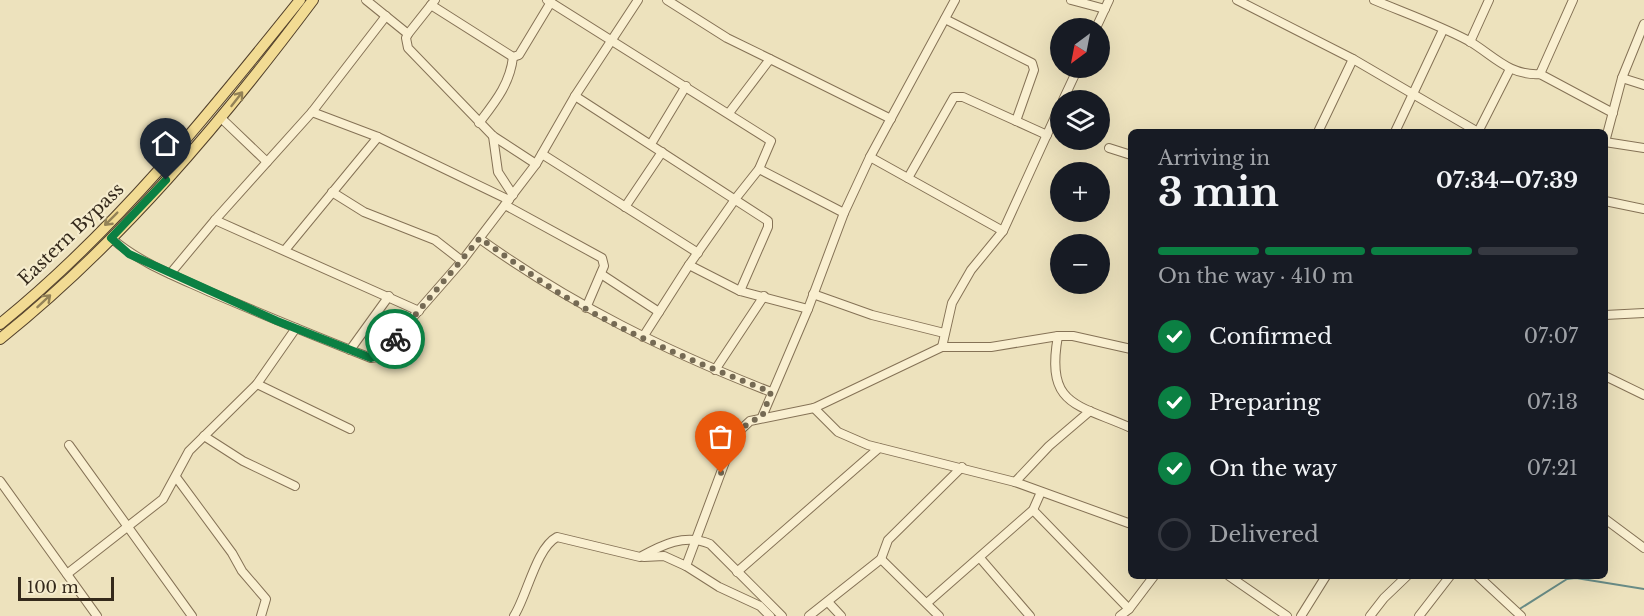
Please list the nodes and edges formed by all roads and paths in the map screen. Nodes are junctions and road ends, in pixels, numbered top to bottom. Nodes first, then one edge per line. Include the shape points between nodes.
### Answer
1 (300, 0) edge
2 (313, 0) edge
3 (366, 0) edge
4 (638, 0) edge
5 (667, 0) edge
6 (955, 0) edge
7 (1071, 0) edge
8 (1109, 0) edge
9 (1237, 0) edge
10 (1374, 0) edge
11 (1489, 0) edge
12 (1573, 0) edge
13 (549, 1) edge
14 (433, 3) edge
15 (1105, 9) junction
16 (386, 16) junction
17 (1101, 18) edge
18 (945, 19) junction
19 (1644, 24) edge
20 (1443, 30) junction
21 (408, 34) junction
22 (611, 40) junction
23 (1470, 42) junction
24 (513, 57) junction
25 (770, 59) junction
26 (1353, 59) junction
27 (1510, 69) junction
28 (1540, 74) junction
29 (1622, 78) junction
30 (686, 86) junction
31 (1644, 86) edge
32 (1414, 93) junction
33 (575, 96) junction
34 (312, 112) junction
35 (729, 113) junction
36 (1613, 113) junction
37 (221, 118) junction
38 (891, 119) junction
39 (1016, 121) junction
40 (479, 123) junction
41 (1050, 128) edge
42 (1319, 129) edge
43 (1396, 129) edge
44 (1473, 129) edge
45 (1480, 129) edge
46 (1608, 131) edge
47 (1047, 135) junction
48 (493, 136) junction
49 (378, 137) junction
50 (1608, 142) edge
51 (651, 144) junction
52 (1110, 148) edge
53 (1644, 148) edge
54 (662, 152) junction
55 (542, 154) junction
56 (1128, 154) edge
57 (870, 157) junction
58 (267, 162) junction
59 (536, 164) junction
60 (759, 169) junction
61 (908, 178) junction
62 (332, 192) junction
63 (736, 198) junction
64 (509, 200) junction
65 (1608, 202) edge
66 (625, 207) junction
67 (1644, 209) edge
68 (844, 213) junction
69 (215, 219) junction
70 (1003, 231) junction
71 (111, 238) junction
72 (480, 238) junction
73 (285, 250) junction
74 (698, 253) junction
75 (462, 261) junction
76 (689, 265) junction
77 (170, 274) junction
78 (601, 274) junction
79 (740, 291) junction
80 (813, 294) junction
81 (389, 296) junction
82 (764, 296) junction
83 (586, 308) junction
84 (808, 309) junction
85 (419, 311) junction
86 (658, 312) junction
87 (1644, 313) edge
88 (1608, 315) edge
89 (0, 324) edge
90 (296, 328) junction
91 (944, 333) junction
92 (1058, 336) junction
93 (643, 337) junction
94 (0, 339) edge
95 (942, 347) junction
96 (1128, 348) edge
97 (350, 350) junction
98 (715, 370) junction
99 (1608, 377) edge
100 (257, 384) junction
101 (771, 392) junction
102 (1644, 395) edge
103 (814, 408) junction
104 (1090, 411) junction
105 (762, 417) junction
106 (1128, 427) edge
107 (350, 429) dead end
108 (204, 436) junction
109 (69, 445) dead end
110 (879, 448) junction
111 (962, 467) junction
112 (176, 477) junction
113 (0, 481) edge
114 (1015, 482) junction
115 (295, 486) dead end
116 (1041, 492) junction
117 (1033, 510) junction
118 (1608, 521) edge
119 (1128, 523) edge
120 (130, 527) junction
121 (698, 539) junction
122 (1644, 548) edge
123 (640, 557) junction
124 (980, 558) junction
125 (881, 559) junction
126 (687, 566) junction
127 (737, 572) junction
128 (66, 574) junction
129 (1152, 579) edge
130 (1233, 579) edge
131 (1324, 579) edge
132 (1404, 579) edge
133 (1448, 579) edge
134 (1481, 579) edge
135 (828, 602) junction
136 (927, 603) junction
137 (1273, 607) junction
138 (1129, 609) junction
139 (97, 616) edge
140 (192, 616) edge
141 (261, 616) edge
142 (514, 616) edge
143 (770, 616) edge
144 (782, 616) edge
145 (809, 616) edge
146 (841, 616) edge
147 (939, 616) edge
148 (1030, 616) edge
149 (1120, 616) edge
150 (1266, 616) edge
151 (1287, 616) edge
152 (1300, 616) edge
153 (1370, 616) edge
154 (1419, 616) edge
155 (1521, 616) edge

1 -> 89 main road, Eastern Bypass via 158,172
37 -> 2 main road, Eastern Bypass
3 - 16 street
4 - 22 street
5 - 25 street
6 - 18 street
7 - 15 street
8 - 15 street
9 - 26 street
10 - 20 street
11 - 23 street
12 - 28 street
13 - 22 street
13 - 24 street via 519,55
14 - 21 street
14 - 24 street
15 - 17 street
16 - 21 street
16 - 34 street
18 - 38 street
18 - 39 street via 1032,63 1034,70
19 - 29 street
20 - 23 street
20 - 32 street
21 - 40 street via 408,48
22 - 30 street
22 - 33 street
23 - 27 street
24 - 40 street via 502,93
25 - 35 street
25 - 38 street
26 - 32 street
26 - 42 street
27 - 28 street
27 - 45 street
28 - 36 street
29 - 31 street
29 - 36 street
30 - 35 street
30 - 51 street
32 - 43 street
32 - 44 street
33 - 51 street
33 - 55 street
34 - 49 street
34 - 58 street
35 - 60 street via 770,139
36 - 46 street
37 - 58 street
37 - 71 main road, Eastern Bypass
38 - 57 street
39 - 47 street
39 - 61 street via 963,97 954,97
40 - 48 street
41 - 47 street
47 - 70 street
48 - 59 street
48 - 64 street via 498,172
49 - 62 street
49 - 64 street
50 - 53 street
51 - 54 street
52 - 56 street
54 - 63 street
54 - 66 street
55 - 59 street
55 - 66 street
57 - 61 street
57 - 68 street
58 - 69 street
59 - 64 street
60 - 63 street
60 - 68 street
61 - 70 street
62 - 73 street
62 - 75 street via 364,212 435,240
63 - 74 street
63 - 79 street via 769,224
64 - 72 street
64 - 78 street via 602,258
65 - 67 street
66 - 74 street
68 - 80 street
69 - 73 street
69 - 77 street
70 - 91 street via 963,281
71 - 77 street via 137,260
94 -> 71 main road, Eastern Bypass
72 - 75 street
72 - 83 street
73 - 81 street
74 - 76 street
75 - 85 street
76 - 79 street
76 - 86 street
77 - 90 street
78 - 83 street
78 - 86 street
79 - 82 street
80 - 84 street
80 - 91 street via 872,315
81 - 85 street
81 - 97 street
82 - 84 street
82 - 98 street
83 - 93 street
84 - 101 street
85 - 97 street via 378,357
86 - 93 street
87 - 88 street
90 - 97 street
90 - 100 street
91 - 95 street
92 - 95 street via 991,347
92 - 96 street
92 - 104 street via 1055,376 1066,398
93 - 98 street
95 - 103 street
98 - 101 street
99 - 102 street
100 - 107 street
100 - 108 street
101 - 105 street
103 - 105 street
103 - 110 street via 838,432
104 - 106 street
104 - 114 street
105 - 121 street via 742,426 735,435
108 - 112 street via 189,451
108 - 115 street via 243,461
109 - 120 street
110 - 111 street
110 - 127 street
111 - 114 street
111 - 125 street via 888,540
112 - 120 street via 164,500
112 - 141 street via 242,572 266,599
113 - 128 street
114 - 116 street
116 - 117 street
116 - 119 street
117 - 124 street
117 - 138 street
118 - 122 street
120 - 128 street
120 - 140 street
121 - 123 street via 666,543
121 - 126 street
121 - 127 street via 710,544
123 - 126 street via 664,556
123 - 142 street via 557,537 550,540
124 - 136 street
124 - 148 street
125 - 135 street
125 - 136 street
126 - 143 street via 719,587 760,606
127 - 144 street
128 - 139 street
129 - 138 street
130 - 137 street
131 - 152 street
132 - 153 street
133 - 154 street
134 - 155 street
135 - 145 street
135 - 146 street
136 - 147 street
137 - 150 street
137 - 151 street
138 - 149 street

